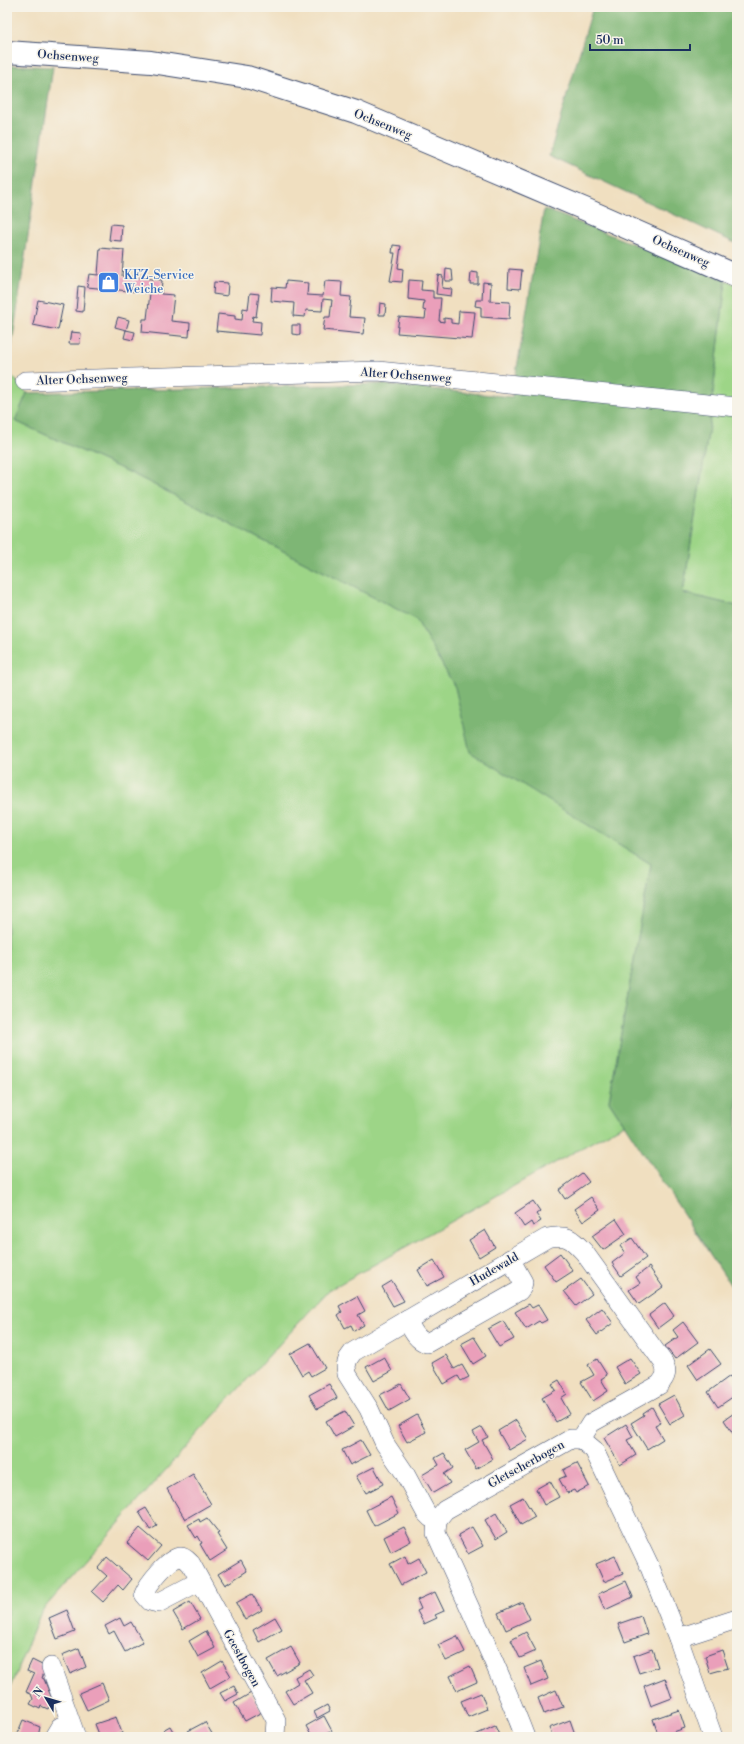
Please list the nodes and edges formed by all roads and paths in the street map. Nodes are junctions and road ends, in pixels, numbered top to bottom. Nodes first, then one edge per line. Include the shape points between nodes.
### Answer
1 (7, 52) edge
2 (737, 276) edge
3 (25, 381) dead end
4 (737, 407) edge
5 (510, 1259) junction
6 (407, 1320) junction
7 (581, 1439) junction
8 (437, 1520) junction
9 (200, 1581) dead end
10 (737, 1619) edge
11 (678, 1638) junction
12 (50, 1667) dead end
13 (73, 1730) edge
14 (54, 1737) edge
15 (272, 1737) edge
16 (525, 1737) edge
17 (713, 1737) edge

1 - 2 main road, Ochsenweg via 151,62 246,77 356,112
3 - 4 street, Alter Ochsenweg via 378,371
5 - 6 street, Hudewald
5 - 6 street via 523,1282 519,1292 427,1343 417,1337
5 - 7 street, Hudewald via 547,1238 559,1235 574,1241 666,1369 666,1374 659,1385 591,1423
6 - 8 street, Hudewald via 353,1352 348,1358 347,1374 369,1409 385,1444 404,1472 420,1505 431,1518
7 - 8 street, Gletscherbogen via 572,1439 445,1510
7 - 11 street via 594,1450 649,1565
8 - 16 street via 436,1533 505,1684
9 - 15 street, Geestbogen via 276,1720
10 - 11 street
11 - 17 street
12 - 13 street
13 - 14 street via 60,1727

